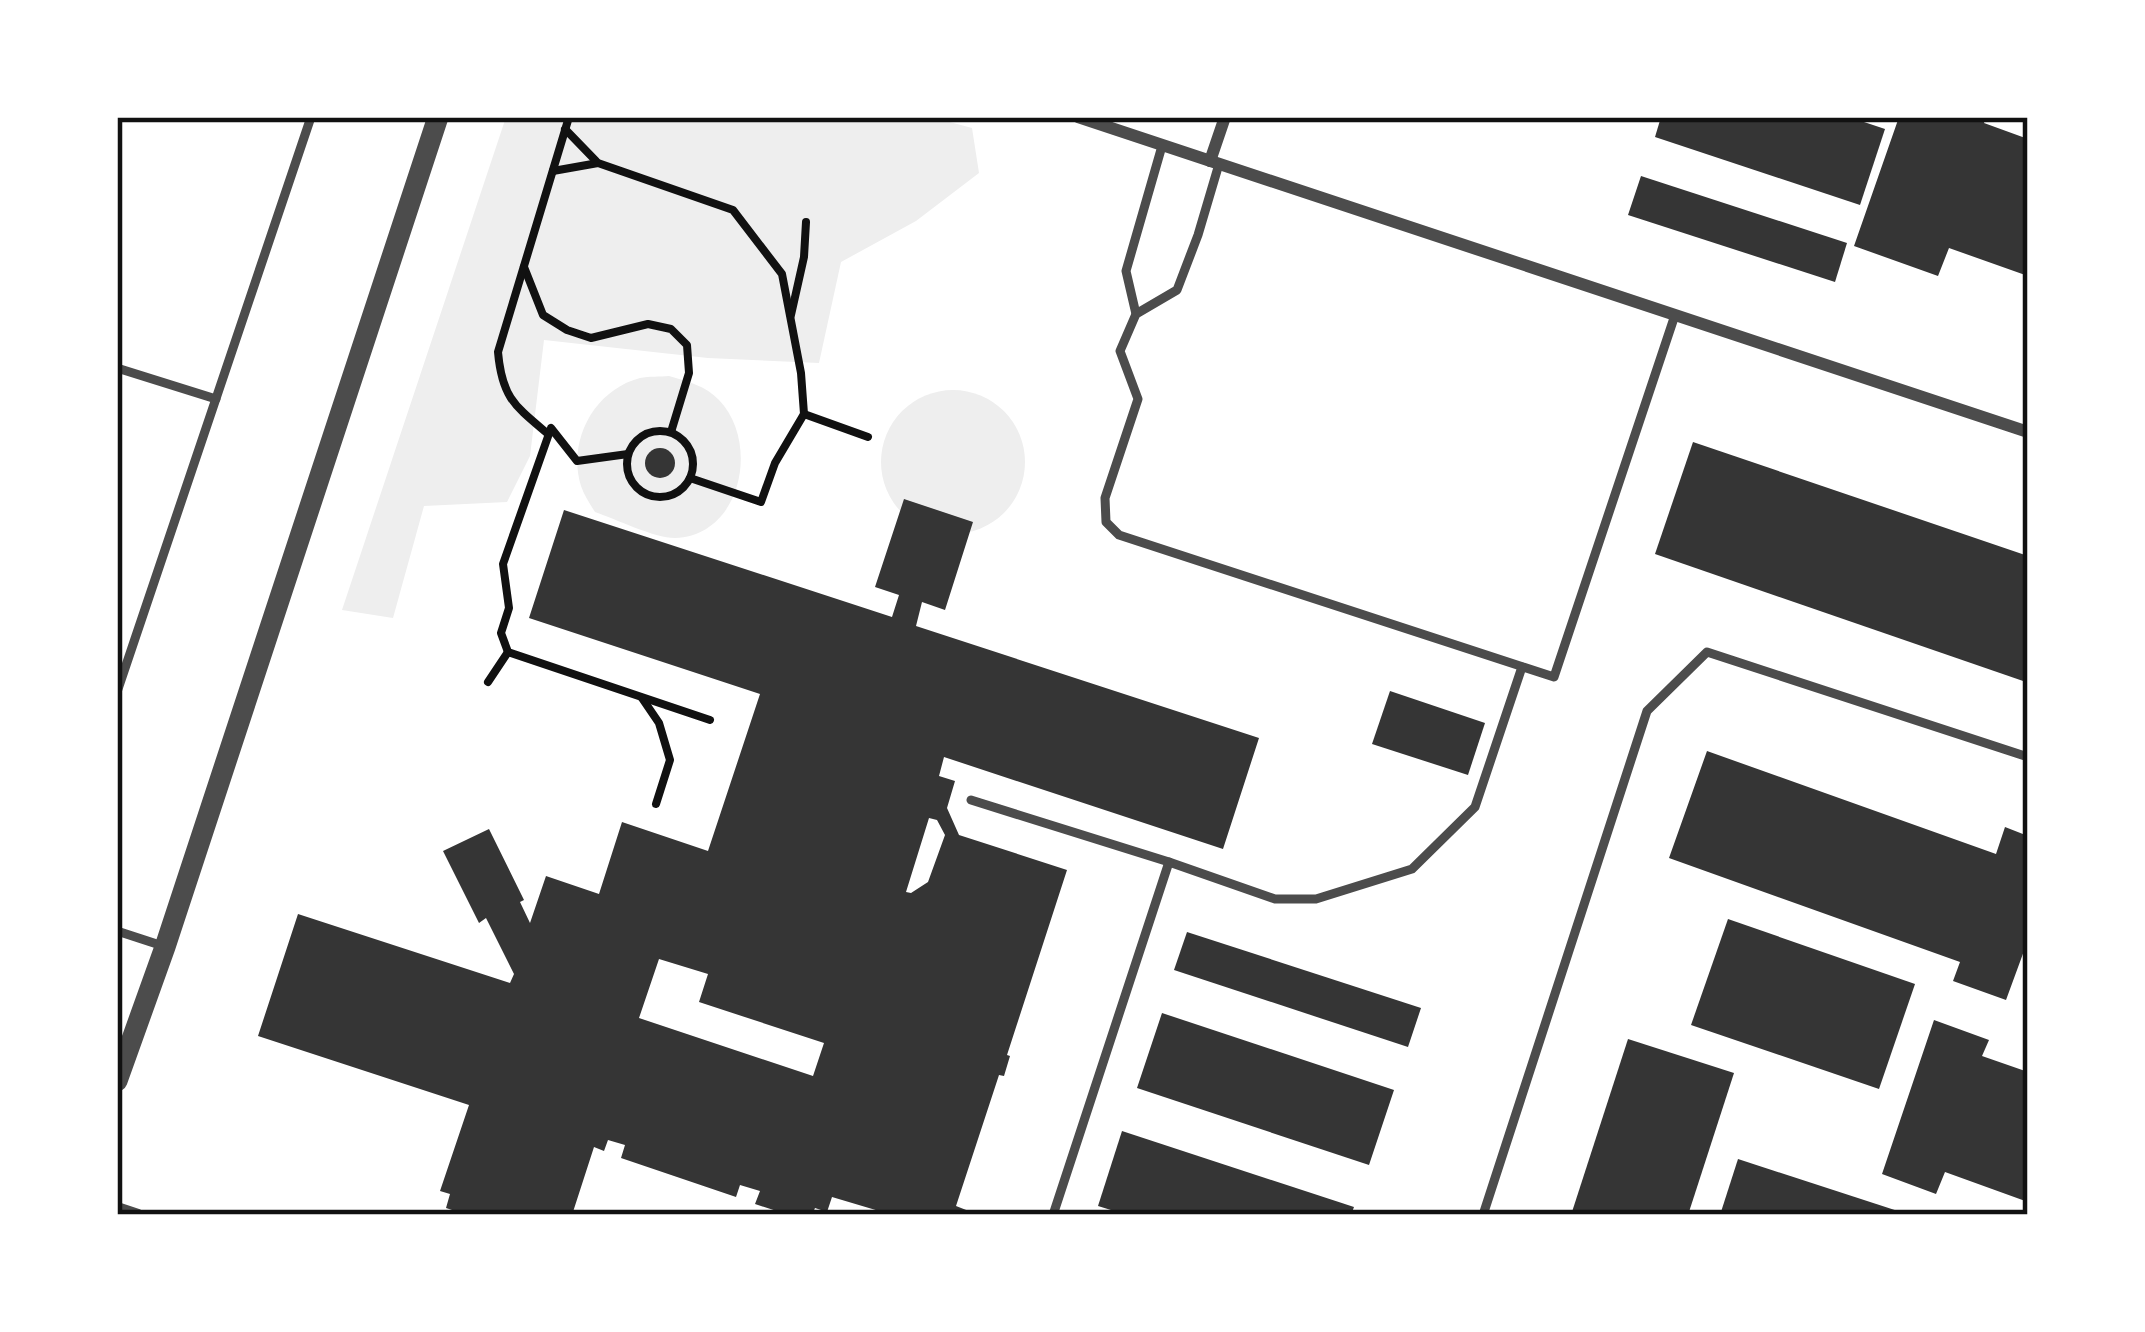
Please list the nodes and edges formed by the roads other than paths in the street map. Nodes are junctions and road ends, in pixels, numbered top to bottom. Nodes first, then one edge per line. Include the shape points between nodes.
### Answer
1 (311, 117) edge
2 (438, 117) edge
3 (1078, 117) edge
4 (1225, 117) edge
5 (1162, 146) junction
6 (1215, 162) junction
7 (1136, 314) junction
8 (1675, 315) junction
9 (117, 368) edge
10 (216, 400) junction
11 (2028, 433) edge
12 (1522, 667) junction
13 (117, 692) edge
14 (2028, 757) edge
15 (971, 800) dead end
16 (1169, 862) junction
17 (117, 931) edge
18 (165, 946) junction
19 (117, 1081) edge
20 (117, 1208) edge
21 (138, 1215) edge
22 (1053, 1215) edge
23 (1484, 1215) edge

1 - 10 lane
2 - 18 street
3 - 5 street
4 - 6 street
5 - 6 street
5 - 7 lane via 1126,271
6 - 7 lane via 1177,290
6 - 8 street
7 - 12 lane via 1120,351 1138,400 1105,498 1106,522 1118,535
8 - 11 street
8 - 12 lane via 1554,677
9 - 10 lane
10 - 13 lane
12 - 16 lane via 1474,807 1412,869 1316,899 1275,899
14 - 23 lane via 1707,652 1647,711
15 - 16 lane
16 - 22 lane
17 - 18 lane
18 - 19 street
20 - 21 street

